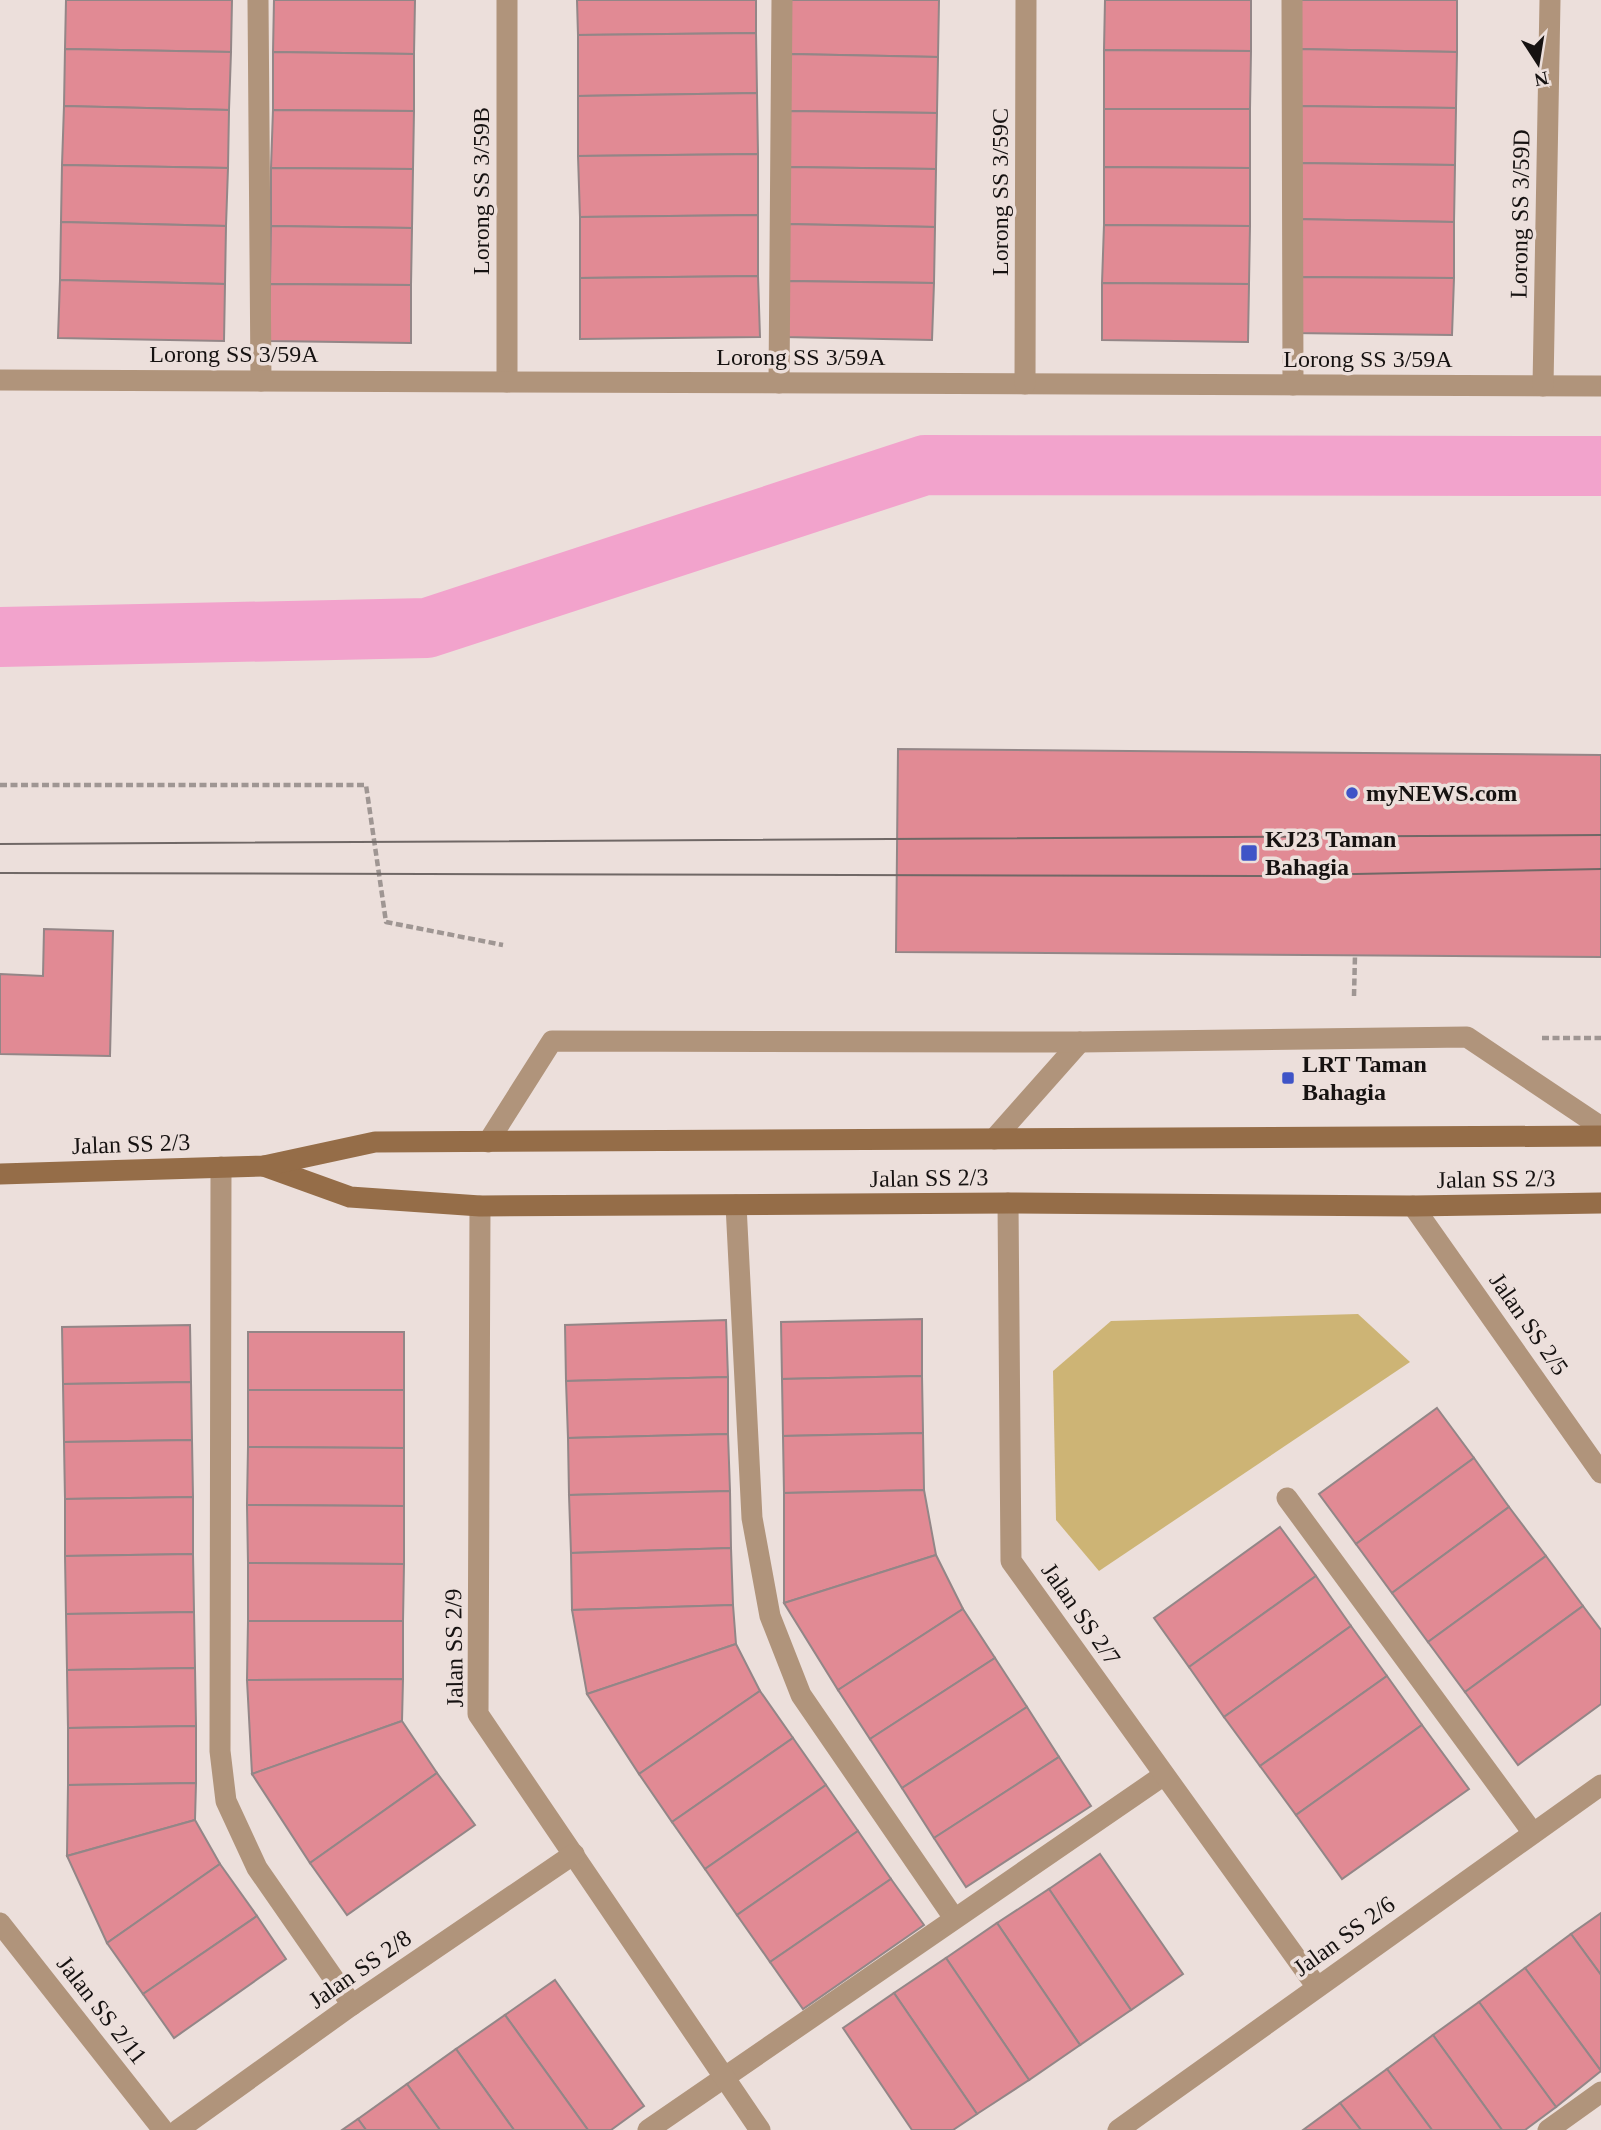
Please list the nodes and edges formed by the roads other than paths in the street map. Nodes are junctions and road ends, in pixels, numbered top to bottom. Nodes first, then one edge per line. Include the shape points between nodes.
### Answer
1 (258, 0) edge
2 (506, 0) edge
3 (782, 0) edge
4 (1026, 0) edge
5 (1292, 0) edge
6 (1550, 0) edge
7 (0, 380) edge
8 (261, 381) junction
9 (508, 382) junction
10 (779, 383) junction
11 (1026, 384) junction
12 (1293, 385) junction
13 (1543, 386) junction
14 (1601, 386) edge
15 (1080, 1042) junction
16 (1601, 1126) edge
17 (1601, 1136) edge
18 (995, 1139) junction
19 (488, 1142) junction
20 (264, 1166) junction
21 (221, 1167) junction
22 (0, 1174) edge
23 (1008, 1203) junction
24 (1601, 1203) edge
25 (736, 1205) junction
26 (480, 1206) junction
27 (1413, 1206) junction
28 (1601, 1473) edge
29 (1287, 1498) dead end
30 (1164, 1775) junction
31 (1601, 1785) edge
32 (1533, 1833) junction
33 (574, 1854) junction
34 (954, 1919) junction
35 (0, 1923) edge
36 (1317, 1987) junction
37 (352, 2005) junction
38 (724, 2076) junction
39 (1601, 2092) edge
40 (163, 2130) edge
41 (178, 2130) edge
42 (648, 2130) edge
43 (760, 2130) edge
44 (1118, 2130) edge
45 (1548, 2130) edge

1 - 8 street
2 - 9 street, Lorong SS 3/59B
3 - 10 street
4 - 11 street, Lorong SS 3/59C
5 - 12 street
6 - 13 street, Lorong SS 3/59D
7 - 8 street, Lorong SS 3/59A
8 - 9 street, Lorong SS 3/59A
9 - 10 street, Lorong SS 3/59A
10 - 11 street, Lorong SS 3/59A
11 - 12 street, Lorong SS 3/59A
12 - 13 street, Lorong SS 3/59A
13 - 14 street, Lorong SS 3/59A
15 - 16 street via 1467,1037
15 - 18 street
15 - 19 street via 552,1041
17 - 18 main road, Jalan SS 2/3
18 - 19 main road, Jalan SS 2/3
19 - 20 main road, Jalan SS 2/3 via 375,1142
20 - 21 main road, Jalan SS 2/3
20 - 26 main road, Jalan SS 2/3 via 350,1197
21 - 22 main road, Jalan SS 2/3
21 - 37 street via 220,1751 226,1801 257,1868
23 - 25 main road, Jalan SS 2/3
23 - 27 main road, Jalan SS 2/3
23 - 30 street, Jalan SS 2/7 via 1011,1561
24 - 27 main road, Jalan SS 2/3
25 - 26 main road, Jalan SS 2/3
25 - 34 street via 752,1518 770,1616 801,1695
26 - 33 street, Jalan SS 2/9 via 478,1714
27 - 28 street, Jalan SS 2/5
29 - 32 street
30 - 34 street
30 - 36 street, Jalan SS 2/7
31 - 32 street, Jalan SS 2/6
32 - 36 street, Jalan SS 2/6
33 - 37 street, Jalan SS 2/8
33 - 38 street, Jalan SS 2/9
34 - 38 street
35 - 40 street, Jalan SS 2/11
36 - 44 street, Jalan SS 2/6
37 - 41 street, Jalan SS 2/8
38 - 42 street
38 - 43 street, Jalan SS 2/9
39 - 45 street

